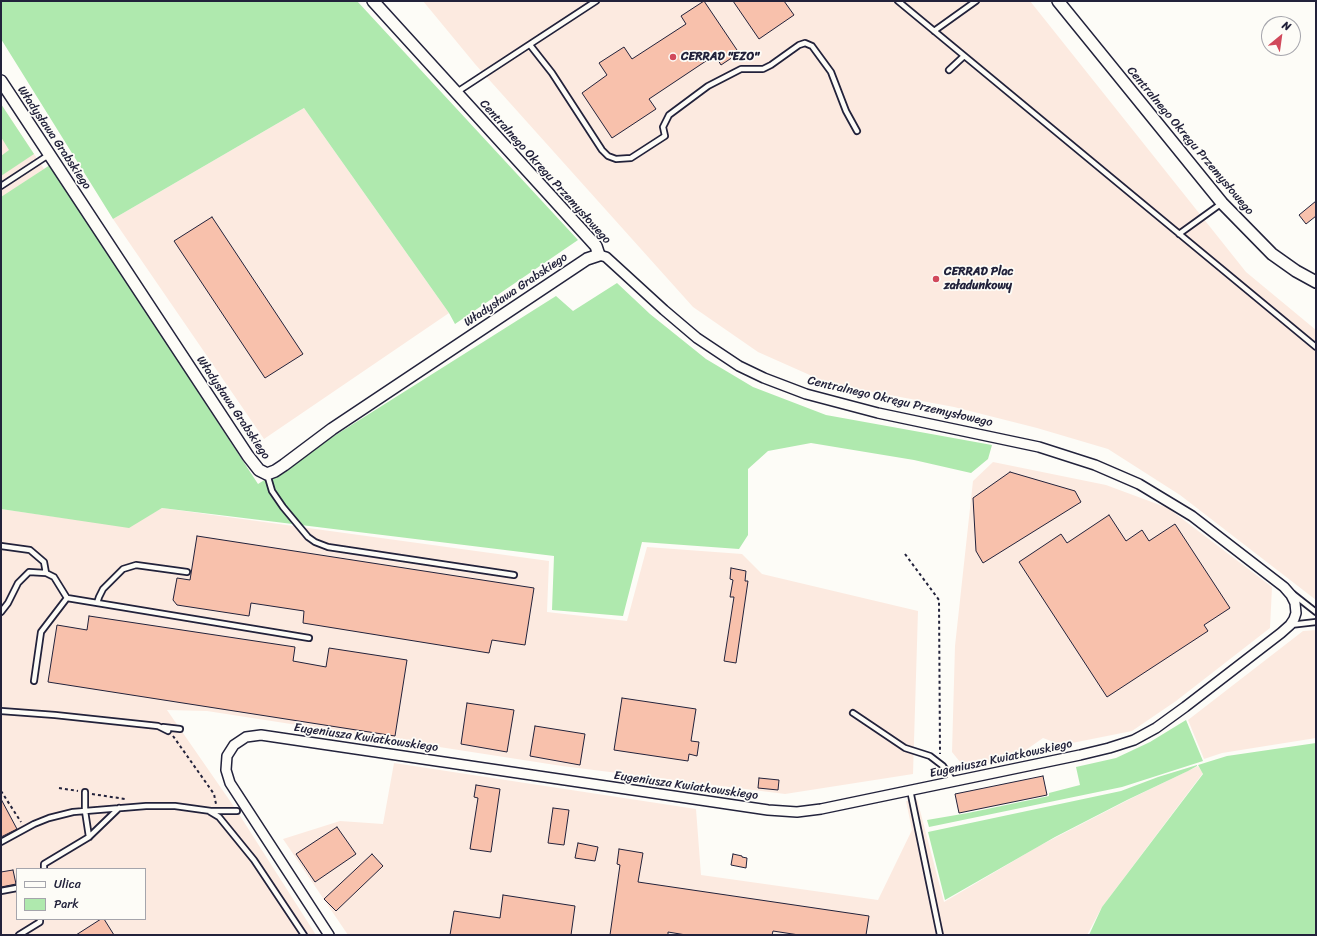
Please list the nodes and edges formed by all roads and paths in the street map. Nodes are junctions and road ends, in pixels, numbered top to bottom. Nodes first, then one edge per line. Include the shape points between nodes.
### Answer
1 (373, 1) edge
2 (596, 1) edge
3 (898, 1) edge
4 (976, 1) edge
5 (1058, 1) edge
6 (934, 31) junction
7 (530, 45) junction
8 (964, 56) junction
9 (949, 70) dead end
10 (1, 81) edge
11 (457, 92) junction
12 (857, 131) dead end
13 (50, 154) junction
14 (1, 186) edge
15 (1222, 203) junction
16 (1179, 234) junction
17 (599, 255) junction
18 (1316, 282) edge
19 (1316, 347) edge
20 (267, 474) junction
21 (1, 546) edge
22 (905, 554) dead end
23 (187, 572) dead end
24 (46, 573) junction
25 (514, 575) dead end
26 (1284, 587) junction
27 (67, 598) junction
28 (97, 603) junction
29 (1, 612) edge
30 (1316, 612) edge
31 (1316, 622) edge
32 (1290, 625) junction
33 (308, 638) dead end
34 (34, 681) dead end
35 (1, 711) edge
36 (853, 713) dead end
37 (158, 726) junction
38 (180, 729) dead end
39 (168, 731) joint
40 (940, 764) junction
41 (953, 781) junction
42 (59, 788) dead end
43 (910, 790) junction
44 (1, 791) edge
45 (85, 792) junction
46 (132, 800) dead end
47 (119, 808) junction
48 (217, 808) dead end
49 (208, 810) junction
50 (85, 811) junction
51 (237, 811) dead end
52 (25, 829) junction
53 (89, 837) junction
54 (1, 842) edge
55 (44, 868) edge
56 (16, 888) edge
57 (1, 891) edge
58 (40, 920) edge
59 (19, 935) edge
60 (304, 935) edge
61 (329, 935) edge
62 (940, 935) edge

1 - 11 street, Centralnego Okręgu Przemysłowego
2 - 7 lane
3 - 6 lane
4 - 6 lane
5 - 15 street, Centralnego Okręgu Przemysłowego
6 - 8 lane
7 - 11 lane
7 - 12 lane via 552,73 602,150 616,159 631,158 664,136 663,127 669,115 708,86 741,69 763,69 805,43 812,46 830,72
8 - 9 lane
8 - 16 lane
10 - 13 street, Władysława Grabskiego
11 - 17 street, Centralnego Okręgu Przemysłowego via 596,246
13 - 14 lane
13 - 20 street, Władysława Grabskiego via 248,456 259,470
15 - 16 lane
15 - 18 street, Centralnego Okręgu Przemysłowego via 1272,254
16 - 19 lane
17 - 20 street, Władysława Grabskiego via 587,259 332,429 284,466
17 - 26 street, Centralnego Okręgu Przemysłowego via 606,257 697,338 772,382 878,413 1039,447 1112,471 1192,516
20 - 25 lane via 272,491 283,507 315,542 328,547
21 - 24 lane via 30,550 44,562
22 - 40 path via 939,600
23 - 28 lane via 136,565 123,569 103,589
24 - 27 lane via 54,577
24 - 29 lane via 29,572 18,583
26 - 30 lane
26 - 32 street, Centralnego Okręgu Przemysłowego via 1294,600 1296,612
27 - 28 lane
27 - 34 lane via 41,632
28 - 33 lane
31 - 32 lane
32 - 41 street, Eugeniusza Kwiatkowskiego via 1185,707 1140,738 1080,755
35 - 37 lane
36 - 40 lane via 905,748 930,756
37 - 38 lane
37 - 39 lane
39 - 48 path via 214,794
40 - 41 lane
41 - 43 street, Eugeniusza Kwiatkowskiego
42 - 45 path
43 - 61 street, Eugeniusza Kwiatkowskiego via 821,809 797,812 768,810 261,735 246,737 234,745 227,756 226,770 230,783
43 - 62 lane
44 - 52 path
45 - 46 path
45 - 50 lane
47 - 49 lane via 175,806
47 - 50 lane
47 - 53 lane
49 - 51 lane
49 - 60 lane via 219,817 254,860
50 - 52 lane via 49,818
50 - 53 lane
52 - 54 lane
53 - 55 lane via 44,864
56 - 57 lane
58 - 59 lane

